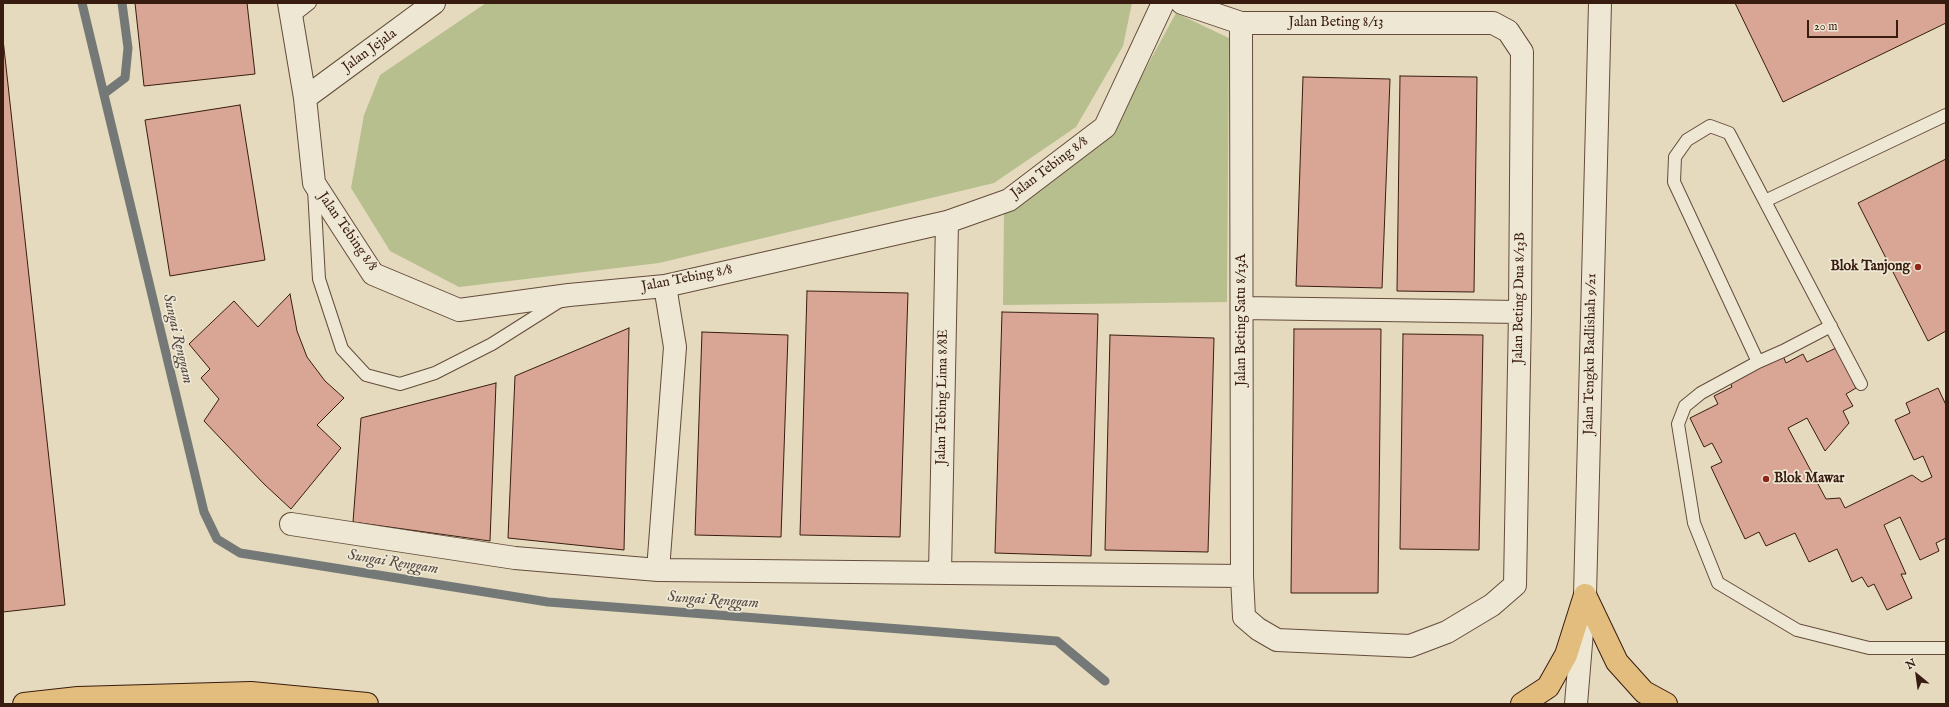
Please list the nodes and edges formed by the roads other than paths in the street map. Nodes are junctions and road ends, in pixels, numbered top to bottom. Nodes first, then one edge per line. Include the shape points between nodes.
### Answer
1 (310, 3) edge
2 (434, 3) edge
3 (1163, 3) edge
4 (1182, 3) edge
5 (1600, 3) edge
6 (290, 10) edge
7 (1241, 23) junction
8 (1493, 23) joint
9 (305, 98) junction
10 (1946, 115) edge
11 (314, 183) junction
12 (1765, 202) junction
13 (947, 222) junction
14 (665, 286) junction
15 (569, 295) junction
16 (1242, 308) junction
17 (1520, 312) junction
18 (1831, 326) junction
19 (1758, 362) junction
20 (1861, 384) dead end
21 (291, 524) dead end
22 (658, 570) junction
23 (940, 573) junction
24 (1242, 576) junction
25 (1585, 595) junction
26 (1244, 617) joint
27 (1946, 648) edge
28 (24, 704) edge
29 (367, 704) edge
30 (1522, 704) edge
31 (1576, 704) edge
32 (1666, 704) edge

1 - 6 lane
2 - 9 street, Jalan Jejala
3 - 13 street, Jalan Tebing 8/8 via 1105,127 1009,200
4 - 7 street, Jalan Beting 8/13
5 - 25 street, Jalan Tengku Badlishah 9/21
6 - 9 street, Jalan Tebing 8/8
7 - 8 street, Jalan Beting 8/13
7 - 16 street, Jalan Beting Satu 8/13A
8 - 17 street, Jalan Beting Dua 8/13B via 1508,31 1522,52
9 - 11 street, Jalan Tebing 8/8
10 - 12 lane
11 - 15 street, Jalan Tebing 8/8 via 373,274 459,310
11 - 15 lane via 319,279 342,348 366,375 400,384 435,373 492,344
12 - 18 lane
12 - 19 lane via 1729,133 1710,126 1687,140 1675,157 1674,182
13 - 14 street, Jalan Tebing 8/8
13 - 23 street, Jalan Tebing Lima 8/8E
14 - 15 street, Jalan Tebing 8/8
14 - 22 street via 675,347
16 - 17 street
16 - 24 street, Jalan Beting Satu 8/13A
17 - 26 street, Jalan Beting Dua 8/13B via 1515,585 1492,605 1447,632 1410,646 1277,640
18 - 19 lane via 1783,352
18 - 20 lane
19 - 27 lane via 1701,393 1684,406 1678,424 1694,523 1718,583 1797,630 1869,648
21 - 22 street via 515,558
22 - 23 street
23 - 24 street
24 - 26 street, Jalan Beting Satu 8/13A
25 - 30 main road via 1566,655 1548,687
25 - 31 street, Jalan Tengku Badlishah 9/21
25 - 32 main road via 1616,662 1644,692
28 - 29 main road via 78,698 251,693

